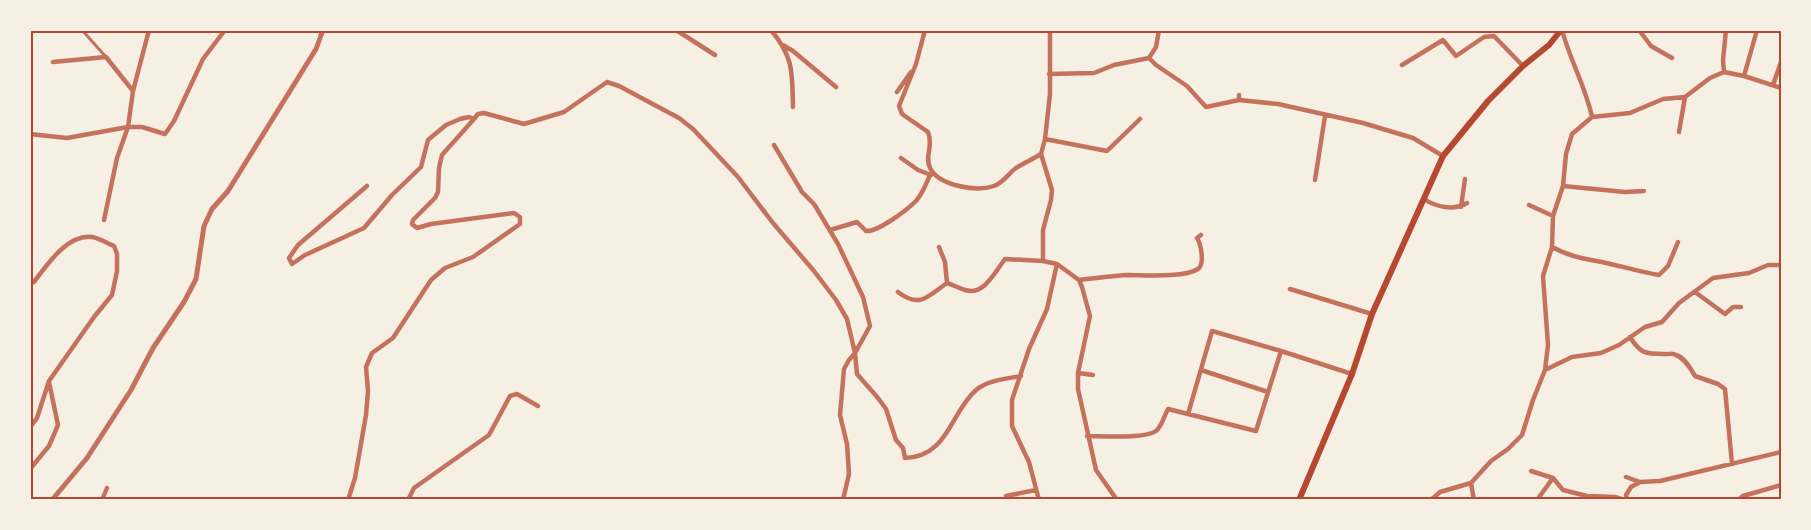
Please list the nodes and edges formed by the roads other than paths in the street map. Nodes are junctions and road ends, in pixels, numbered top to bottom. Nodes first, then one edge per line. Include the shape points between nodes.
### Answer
1 (82, 30) edge
2 (149, 30) edge
3 (225, 30) edge
4 (323, 30) edge
5 (676, 30) edge
6 (771, 30) edge
7 (925, 30) edge
8 (1050, 30) edge
9 (1159, 30) edge
10 (1562, 30) edge
11 (1639, 30) edge
12 (1726, 30) edge
13 (1757, 30) edge
14 (783, 45) junction
15 (715, 55) dead end
16 (106, 57) junction
17 (1149, 58) junction
18 (1672, 58) dead end
19 (53, 62) dead end
20 (1781, 62) edge
21 (916, 64) junction
22 (1402, 65) dead end
23 (1523, 66) junction
24 (1724, 72) junction
25 (1049, 74) junction
26 (1744, 76) junction
27 (1773, 85) junction
28 (836, 87) dead end
29 (1781, 88) edge
30 (133, 91) junction
31 (897, 92) dead end
32 (1685, 97) junction
33 (793, 107) dead end
34 (1325, 116) junction
35 (1592, 117) junction
36 (474, 119) junction
37 (1140, 119) dead end
38 (128, 127) junction
39 (1679, 132) dead end
40 (30, 134) edge
41 (1045, 139) junction
42 (774, 145) dead end
43 (1041, 154) junction
44 (1443, 156) junction
45 (901, 158) dead end
46 (931, 174) junction
47 (1465, 179) dead end
48 (1316, 180) dead end
49 (367, 186) dead end
50 (1563, 186) junction
51 (1644, 191) dead end
52 (1424, 199) junction
53 (1467, 203) dead end
54 (1529, 205) dead end
55 (1461, 207) junction
56 (1553, 216) junction
57 (104, 220) dead end
58 (830, 230) junction
59 (1202, 235) dead end
60 (1678, 242) dead end
61 (939, 247) dead end
62 (1552, 247) junction
63 (1044, 261) junction
64 (1058, 264) junction
65 (1781, 265) edge
66 (1080, 280) junction
67 (34, 282) dead end
68 (947, 283) junction
69 (1290, 289) dead end
70 (898, 292) dead end
71 (1695, 292) junction
72 (1741, 307) dead end
73 (1372, 314) junction
74 (1630, 337) junction
75 (1281, 351) junction
76 (855, 353) junction
77 (1201, 370) junction
78 (1545, 370) junction
79 (1078, 373) junction
80 (1352, 374) junction
81 (1093, 375) dead end
82 (1021, 376) junction
83 (49, 381) junction
84 (1268, 392) junction
85 (538, 406) dead end
86 (1188, 414) junction
87 (30, 427) edge
88 (1087, 436) junction
89 (1781, 452) edge
90 (1732, 464) junction
91 (30, 469) edge
92 (1626, 477) dead end
93 (1640, 482) junction
94 (1471, 483) junction
95 (1781, 485) edge
96 (107, 488) dead end
97 (1036, 490) junction
98 (1006, 496) dead end
99 (52, 500) edge
100 (102, 500) edge
101 (348, 500) edge
102 (408, 500) edge
103 (843, 500) edge
104 (1039, 500) edge
105 (1117, 500) edge
106 (1299, 500) edge
107 (1431, 500) edge
108 (1474, 500) edge
109 (1538, 500) edge
110 (1626, 500) edge
111 (1738, 500) edge

1 - 16 street
2 - 30 street
3 - 38 street via 203,59 165,134
4 - 99 street via 316,50 228,191 212,209 204,226 195,279 184,302 87,458
5 - 15 street
6 - 14 street
7 - 21 street
8 - 25 street
9 - 17 street via 1156,48
10 - 23 main road
10 - 35 street
11 - 18 street via 1651,46
12 - 24 street
13 - 26 street
14 - 28 street
14 - 33 street via 792,67
16 - 19 street
16 - 30 street
17 - 25 street via 1114,65 1094,74
17 - 34 street via 1187,86 1206,107 1239,97
20 - 27 street
21 - 31 street
21 - 46 street via 898,106 902,114 928,132
22 - 23 street via 1443,40 1456,56 1484,37 1494,36
23 - 44 main road
24 - 26 street
24 - 32 street
25 - 41 street
26 - 27 street
27 - 29 street
30 - 38 street
32 - 35 street via 1663,99 1630,113
32 - 39 street
34 - 44 street via 1413,138
34 - 48 street
35 - 50 street via 1572,134
36 - 49 street via 469,117 446,125 428,140 421,167 364,228 292,264 289,258 298,245
36 - 76 street via 484,113 524,124 564,112 607,82 679,118 738,177 836,300 847,319
36 - 101 street via 442,155 438,192 412,224 417,228 505,213 517,214 520,224 431,280 403,326 372,353 366,368 365,424
37 - 41 street via 1107,151
38 - 40 street via 67,138
38 - 57 street
41 - 43 street
42 - 58 street
43 - 46 street via 996,186 977,189 954,185
43 - 63 street via 1052,190 1043,230
44 - 52 main road
45 - 46 street
46 - 58 street via 916,201 873,230 866,231 857,222
47 - 55 street
50 - 51 street
50 - 56 street
52 - 55 street via 1435,206
52 - 73 main road
53 - 55 street
54 - 56 street
56 - 62 street
58 - 76 street via 863,297 870,326
59 - 66 street via 1197,238 1202,257 1197,269
60 - 62 street via 1668,266 1659,275 1566,255
61 - 68 street
62 - 78 street via 1543,276 1548,345
63 - 64 street
63 - 68 street via 1005,259 982,289 975,291
64 - 66 street
64 - 82 street via 1047,309
65 - 71 street via 1713,278
66 - 79 street via 1089,316
67 - 83 street via 78,239 91,237 114,246 117,271 112,295
68 - 70 street via 921,301 909,301
69 - 73 street
71 - 72 street via 1725,314 1733,307
71 - 74 street via 1662,322
73 - 80 main road
74 - 78 street via 1601,353 1572,357
74 - 90 street via 1644,353 1677,355 1695,376 1725,389
75 - 77 street via 1212,331
75 - 80 street
75 - 84 street
76 - 82 street via 857,374 886,409 905,458 917,458 942,441 978,388
76 - 103 street via 844,369 841,394 840,416 849,474
77 - 84 street
77 - 86 street
78 - 94 street via 1522,435
79 - 81 street
79 - 88 street
80 - 106 main road
82 - 97 street via 1012,400 1012,426 1029,462
83 - 87 street via 37,418
83 - 91 street via 58,425 49,446
84 - 86 street via 1256,431
85 - 102 street via 517,394 510,396 489,435 414,488
86 - 88 street via 1168,409 1157,430 1148,434
88 - 105 street via 1096,470
89 - 90 street
90 - 93 street
92 - 93 street
93 - 110 street via 1631,487
94 - 107 street via 1440,492
94 - 108 street
95 - 111 street
96 - 100 street
97 - 98 street
97 - 104 street
109 - 110 street via 1552,478 1563,489

